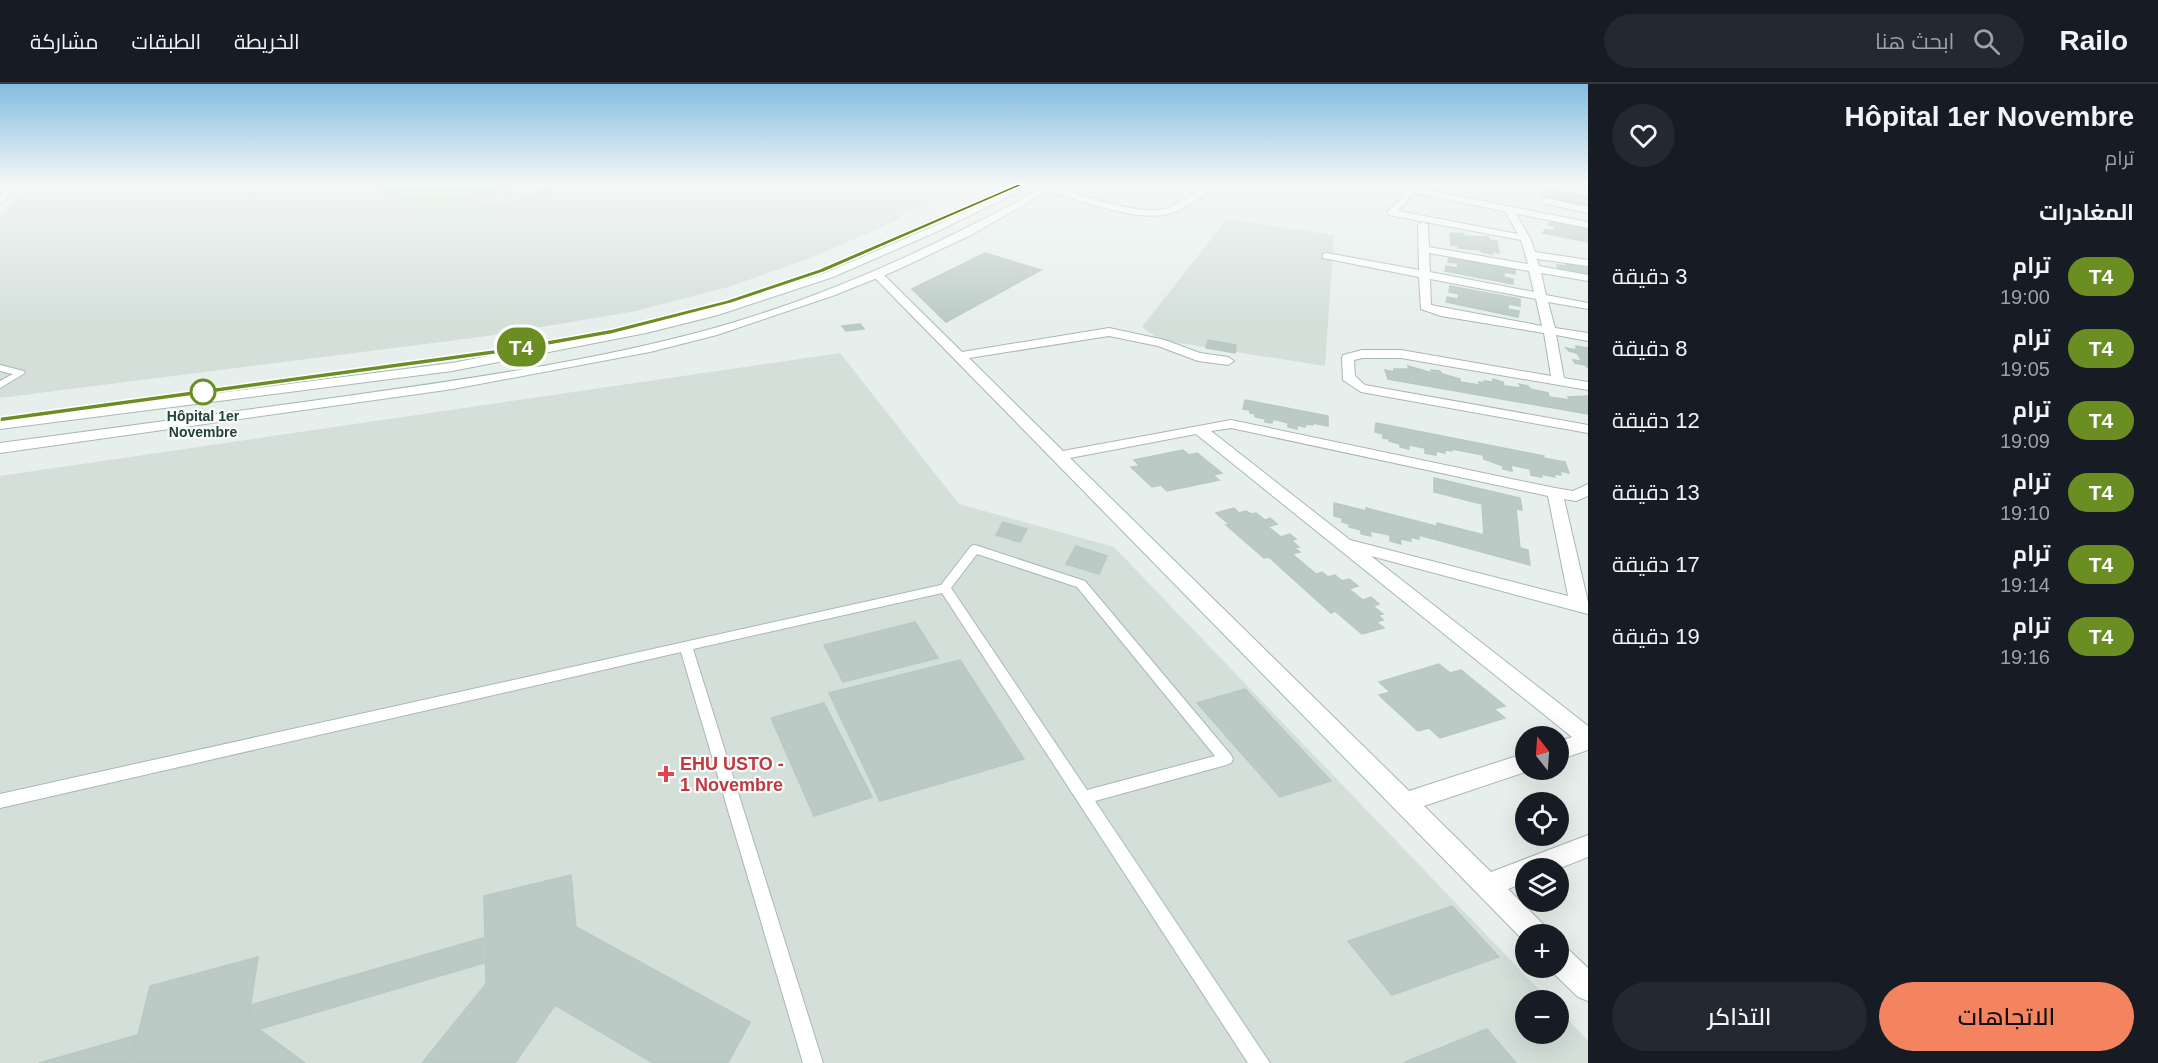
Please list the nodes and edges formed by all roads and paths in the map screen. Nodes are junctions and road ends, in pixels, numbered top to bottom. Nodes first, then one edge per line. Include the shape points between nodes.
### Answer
1 (931, 231) edge
2 (971, 231) edge
3 (1423, 231) edge
4 (1486, 231) edge
5 (1521, 231) edge
6 (1525, 238) junction
7 (1423, 249) junction
8 (1530, 255) junction
9 (1327, 256) dead end
10 (1588, 263) edge
11 (1534, 268) junction
12 (878, 274) junction
13 (1422, 275) junction
14 (1588, 278) edge
15 (1541, 296) junction
16 (1588, 306) edge
17 (1549, 329) junction
18 (1588, 337) edge
19 (958, 356) junction
20 (1228, 361) dead end
21 (0, 368) edge
22 (1558, 380) junction
23 (0, 385) edge
24 (1588, 386) edge
25 (0, 425) edge
26 (1199, 429) junction
27 (1588, 429) edge
28 (0, 448) edge
29 (1059, 456) junction
30 (1588, 489) edge
31 (1555, 493) junction
32 (1341, 542) junction
33 (945, 588) junction
34 (1583, 607) edge
35 (686, 647) junction
36 (1588, 739) edge
37 (1569, 747) edge
38 (1515, 766) edge
39 (1084, 797) junction
40 (0, 801) edge
41 (1404, 803) junction
42 (1588, 846) edge
43 (1557, 858) edge
44 (1515, 874) edge
45 (1486, 885) junction
46 (1525, 924) edge
47 (1569, 969) edge
48 (1588, 987) edge
49 (813, 1063) edge
50 (1260, 1063) edge

1 - 25 street via 829,275 646,329 452,367
2 - 12 street
3 - 7 street
4 - 6 street
5 - 6 street
6 - 8 street
7 - 11 street
7 - 13 street
8 - 10 street
8 - 11 street
9 - 13 street
11 - 14 street
11 - 15 street
12 - 19 street
12 - 28 street via 713,332 563,366
13 - 15 street
13 - 17 street via 1425,307
15 - 16 street
15 - 17 street
17 - 18 street
17 - 22 street
19 - 20 street via 1109,332 1161,343 1198,357
19 - 29 street
21 - 23 lane via 21,373
22 - 24 street
22 - 27 street via 1401,354 1348,358 1348,377 1360,388
26 - 29 street
26 - 31 street via 1231,424
26 - 32 street
29 - 41 street
30 - 31 street via 1576,496
31 - 34 street
32 - 34 street
32 - 36 street
33 - 35 lane
33 - 39 lane
33 - 39 lane via 975,549 1081,584 1226,759
35 - 40 lane
35 - 49 lane
36 - 37 street
38 - 41 street
39 - 50 lane
41 - 45 street
42 - 43 street
44 - 45 street
45 - 46 street
47 - 48 street

